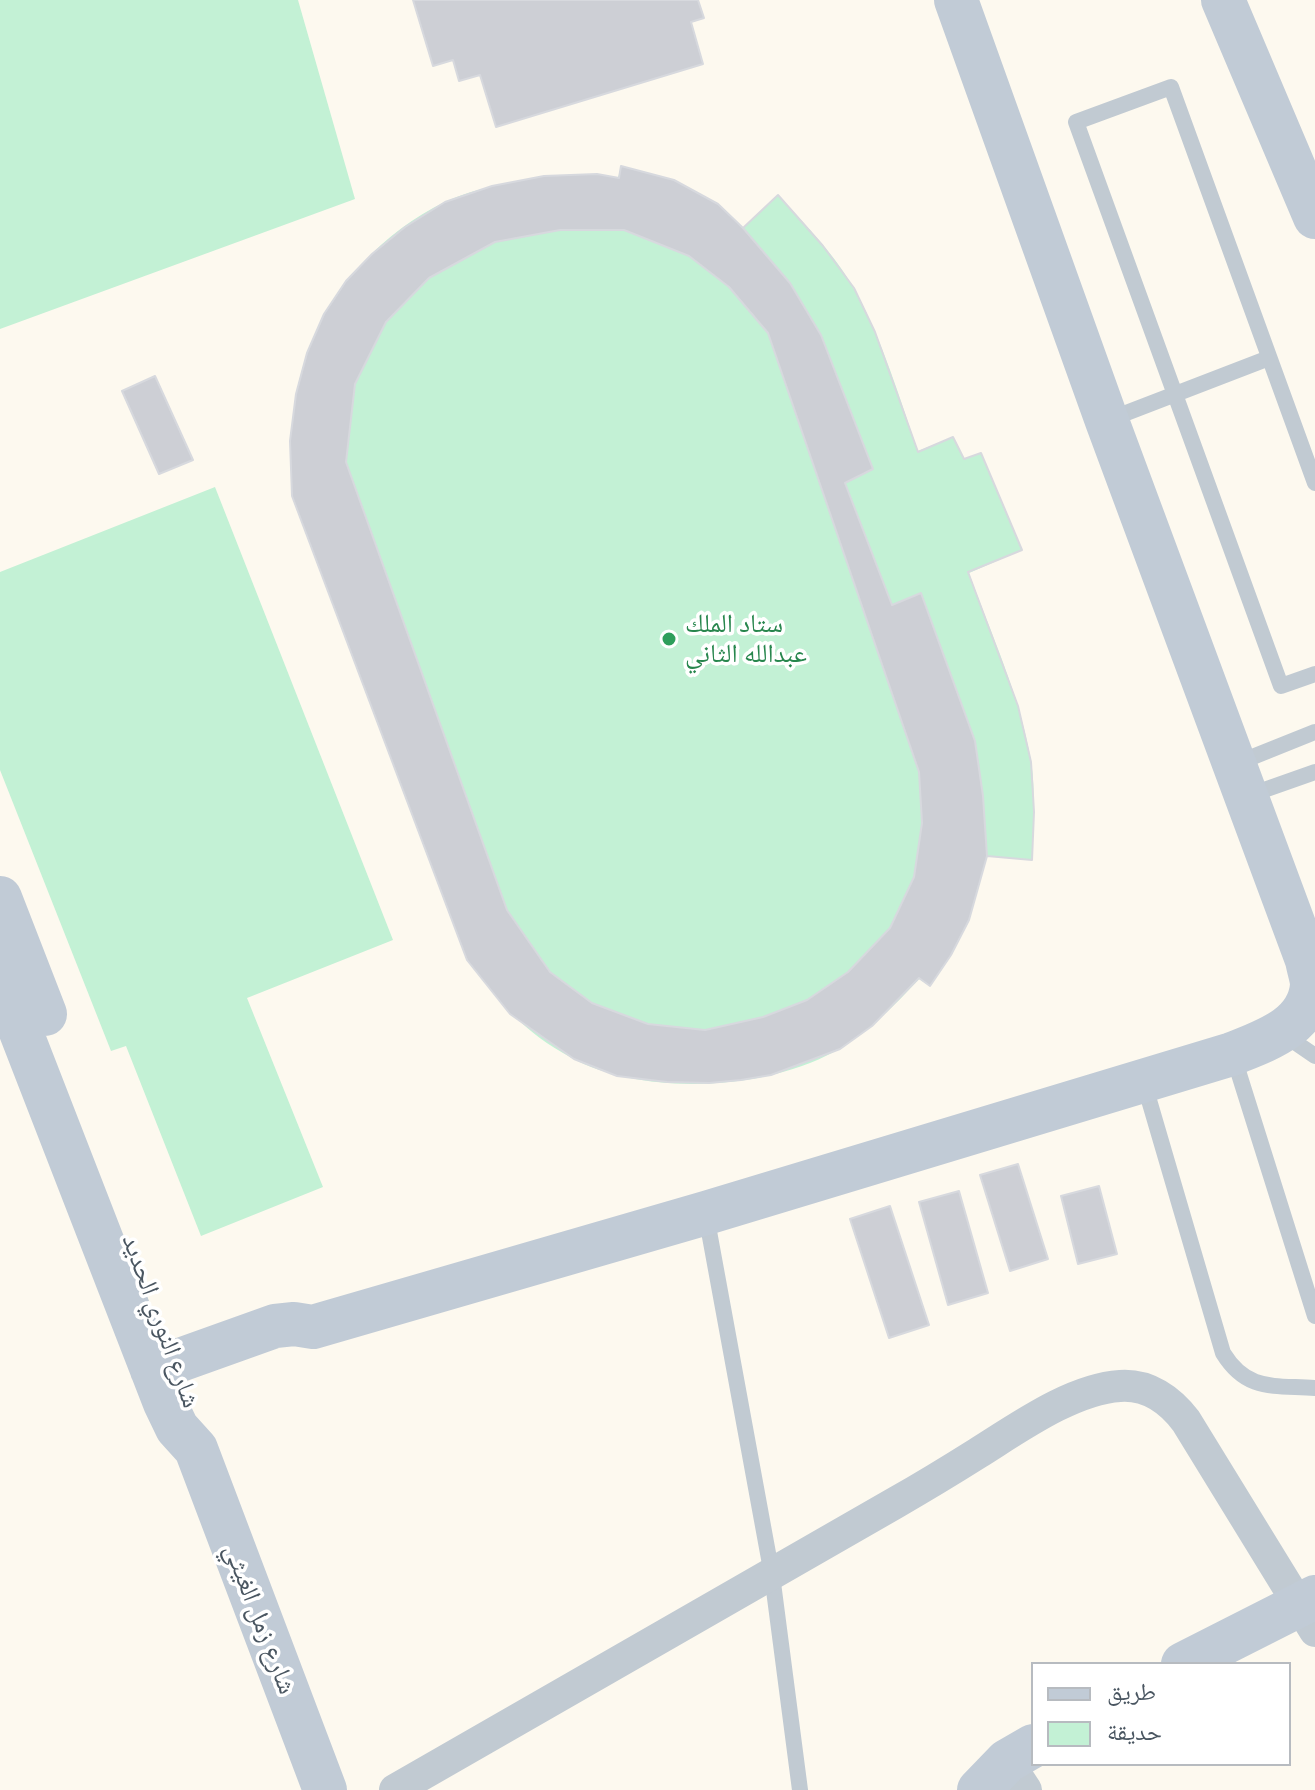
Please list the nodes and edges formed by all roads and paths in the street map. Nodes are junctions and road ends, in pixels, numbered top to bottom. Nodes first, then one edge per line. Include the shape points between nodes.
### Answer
1 (956, 0) edge
2 (1223, 0) edge
3 (1315, 217) edge
4 (1269, 358) junction
5 (1175, 394) junction
6 (1107, 421) junction
7 (1315, 483) edge
8 (1315, 674) edge
9 (1315, 732) edge
10 (1315, 772) edge
11 (1239, 780) junction
12 (0, 898) edge
13 (0, 978) edge
14 (1304, 1027) edge
15 (1232, 1054) junction
16 (1144, 1081) junction
17 (706, 1213) junction
18 (1315, 1316) edge
19 (169, 1377) junction
20 (1315, 1388) edge
21 (196, 1449) joint
22 (772, 1575) junction
23 (1309, 1610) edge
24 (1188, 1662) edge
25 (325, 1790) edge
26 (395, 1790) edge
27 (800, 1790) edge

1 - 6 street
2 - 3 street
4 - 5 lane
4 - 5 lane via 1171,87 1076,122
4 - 7 lane
5 - 6 lane
5 - 8 lane via 1281,686
6 - 11 street
9 - 11 lane
10 - 11 lane
11 - 14 street via 1307,960 1312,985
12 - 19 street, شارع النوري الحديد
13 - 19 street, شارع النوري الحديد
14 - 15 street
15 - 16 street
15 - 18 lane
16 - 17 street
16 - 20 lane via 1223,1353 1254,1384
17 - 19 street via 313,1327 283,1349
17 - 22 lane
19 - 21 street, شارع النوري الحديد via 197,1422
21 - 25 street, شارع زمل الغيثي
22 - 23 street via 1048,1409 1121,1386 1142,1388 1171,1403
22 - 26 street
22 - 27 lane
23 - 24 street

